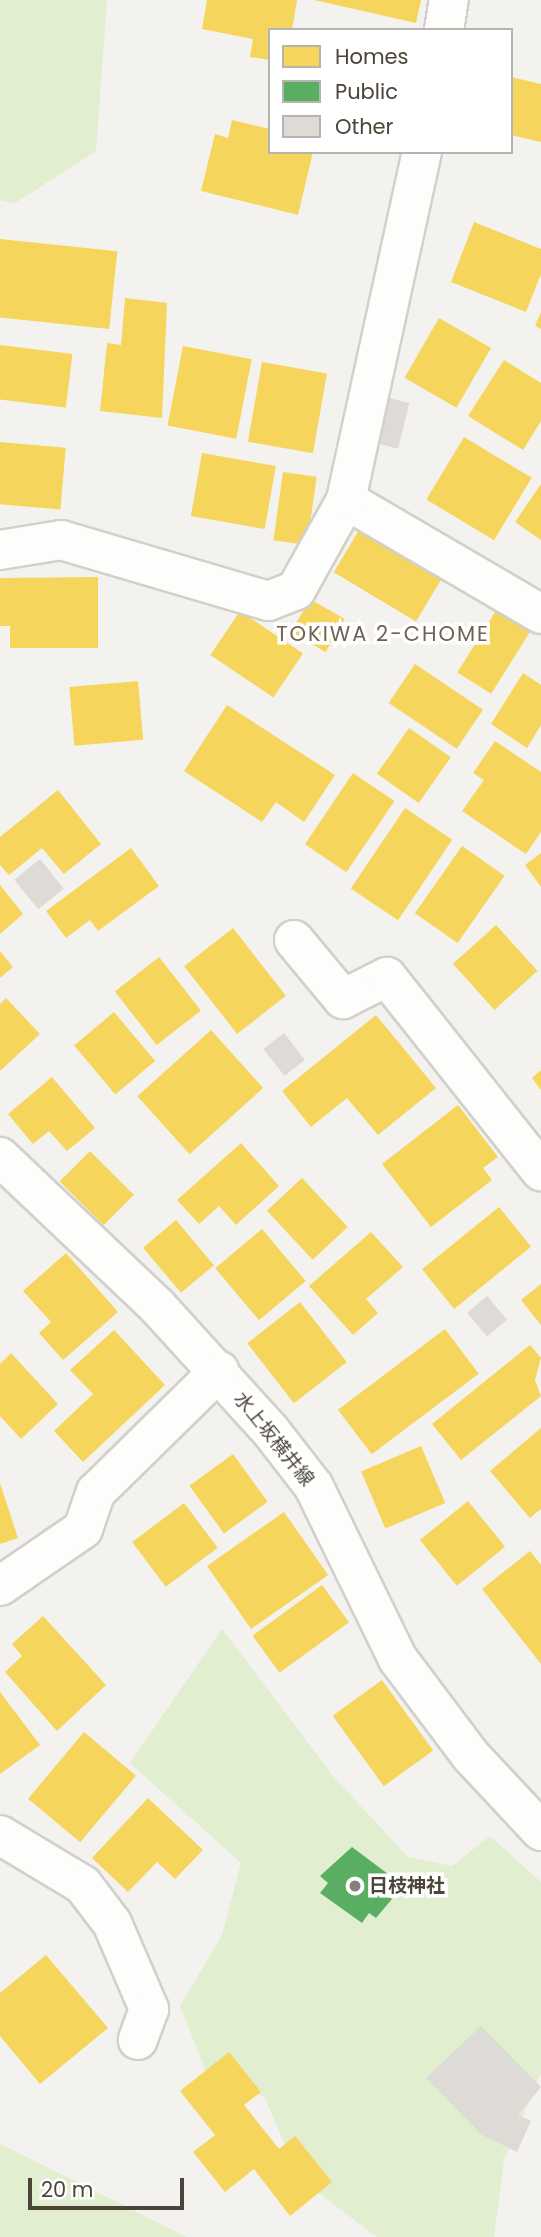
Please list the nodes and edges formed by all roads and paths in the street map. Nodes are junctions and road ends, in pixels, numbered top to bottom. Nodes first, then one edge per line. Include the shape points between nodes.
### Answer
1 (449, 0) edge
2 (444, 28) edge
3 (422, 154) edge
4 (346, 500) junction
5 (0, 550) edge
6 (541, 614) edge
7 (294, 940) dead end
8 (0, 1157) edge
9 (541, 1171) edge
10 (219, 1371) junction
11 (0, 1586) edge
12 (541, 1831) edge
13 (0, 1835) edge
14 (138, 2040) dead end

1 - 2 street
3 - 4 street
4 - 5 street via 296,590 268,601 61,540
4 - 6 street
7 - 9 street via 343,999 387,977
8 - 10 street, 水上坂横井線
10 - 11 street via 96,1492 83,1529
10 - 12 street, 水上坂横井線 via 313,1487 398,1659 470,1755
13 - 14 street via 83,1885 112,1923 149,2009

